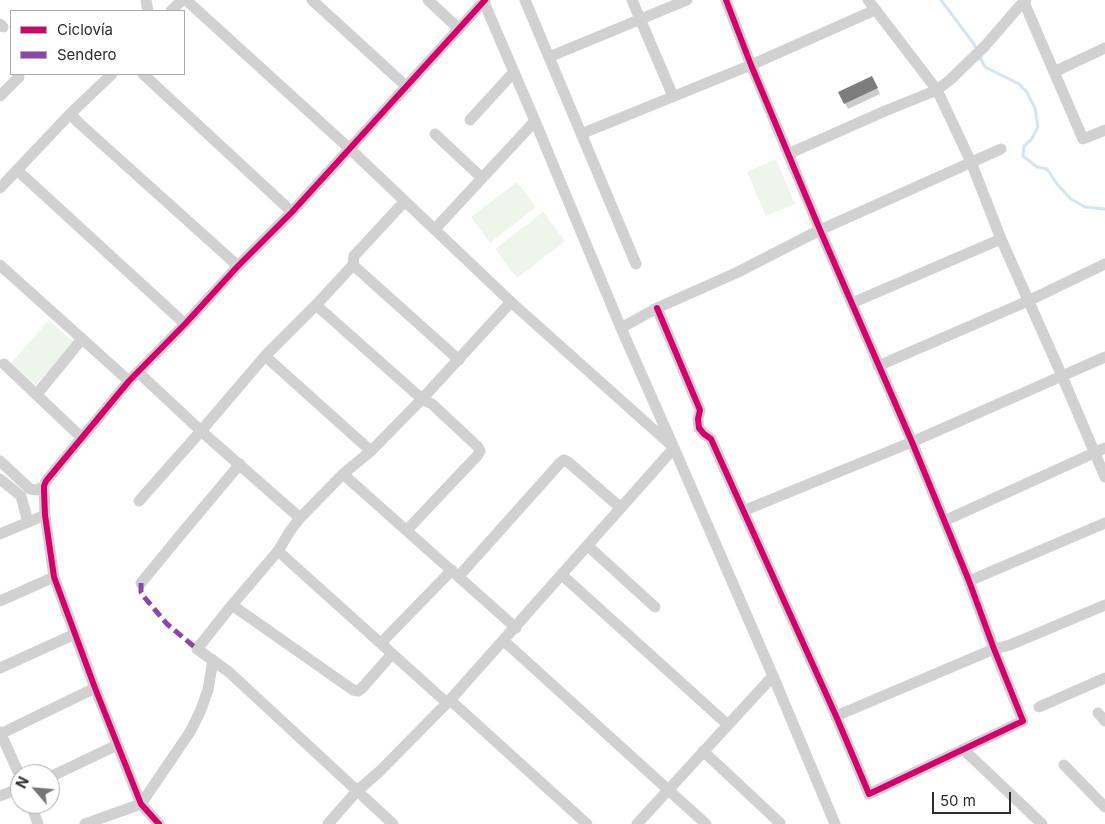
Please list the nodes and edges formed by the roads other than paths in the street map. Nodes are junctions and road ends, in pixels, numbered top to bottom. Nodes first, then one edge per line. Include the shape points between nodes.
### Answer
1 (182, 0) edge
2 (186, 0) edge
3 (312, 0) edge
4 (428, 0) edge
5 (525, 0) edge
6 (632, 0) edge
7 (687, 0) edge
8 (726, 0) edge
9 (868, 0) edge
10 (1024, 0) edge
11 (484, 1) edge
12 (172, 10) edge
13 (875, 10) junction
14 (640, 19) junction
15 (459, 29) junction
16 (1105, 48) edge
17 (549, 57) junction
18 (751, 65) junction
19 (1054, 72) junction
20 (513, 73) junction
21 (111, 75) edge
22 (144, 75) edge
23 (18, 77) dead end
24 (407, 87) junction
25 (938, 90) junction
26 (1, 94) edge
27 (673, 96) junction
28 (70, 114) junction
29 (470, 120) dead end
30 (535, 121) junction
31 (1105, 130) edge
32 (435, 134) dead end
33 (581, 134) junction
34 (350, 149) junction
35 (1001, 149) dead end
36 (788, 154) junction
37 (971, 162) junction
38 (17, 170) junction
39 (482, 178) junction
40 (0, 188) edge
41 (405, 201) junction
42 (292, 212) junction
43 (435, 229) junction
44 (820, 230) junction
45 (1001, 239) junction
46 (636, 264) dead end
47 (1105, 264) edge
48 (0, 265) edge
49 (353, 265) junction
50 (238, 266) junction
51 (1028, 301) junction
52 (511, 302) junction
53 (852, 302) junction
54 (316, 305) junction
55 (657, 308) junction
56 (185, 324) junction
57 (621, 328) junction
58 (82, 339) junction
59 (264, 356) junction
60 (1105, 357) edge
61 (459, 360) junction
62 (4, 364) dead end
63 (878, 366) junction
64 (138, 372) junction
65 (1062, 376) junction
66 (129, 381) junction
67 (37, 394) junction
68 (422, 399) junction
69 (201, 431) junction
70 (82, 438) junction
71 (912, 442) junction
72 (674, 448) junction
73 (371, 451) junction
74 (1100, 451) edge
75 (0, 461) edge
76 (240, 464) junction
77 (344, 474) junction
78 (1105, 477) edge
79 (0, 479) edge
80 (44, 486) junction
81 (139, 501) dead end
82 (621, 508) junction
83 (743, 511) junction
84 (45, 515) junction
85 (300, 518) junction
86 (944, 521) junction
87 (28, 522) junction
88 (1105, 522) edge
89 (407, 530) junction
90 (0, 534) edge
91 (588, 546) junction
92 (278, 551) junction
93 (456, 573) junction
94 (562, 575) junction
95 (54, 577) junction
96 (969, 581) junction
97 (141, 583) dead end
98 (0, 601) edge
99 (1105, 604) edge
100 (232, 605) junction
101 (655, 607) dead end
102 (516, 628) junction
103 (75, 634) junction
104 (504, 641) junction
105 (381, 643) junction
106 (994, 649) junction
107 (392, 654) junction
108 (213, 660) junction
109 (0, 668) edge
110 (773, 676) junction
111 (1105, 678) edge
112 (95, 688) junction
113 (449, 702) junction
114 (1039, 707) dead end
115 (836, 716) junction
116 (728, 725) junction
117 (0, 733) edge
118 (117, 745) junction
119 (963, 749) junction
120 (704, 751) junction
121 (14, 764) edge
122 (1064, 765) dead end
123 (60, 772) edge
124 (668, 790) junction
125 (357, 791) junction
126 (141, 804) junction
127 (1105, 807) edge
128 (780, 823) dead end
129 (85, 824) edge
130 (159, 824) edge
131 (328, 824) edge
132 (393, 824) edge
133 (587, 824) edge
134 (636, 824) edge
135 (706, 824) edge
136 (835, 824) edge
137 (1042, 824) edge

1 - 12 street
2 - 34 street
3 - 24 street
4 - 15 street
5 - 17 street
6 - 14 street
7 - 14 street
8 - 18 street
9 - 13 street
10 - 19 street
10 - 25 street via 984,46
11 - 15 street
11 - 20 street
13 - 18 street
13 - 25 street
14 - 17 street
14 - 27 street
15 - 24 street
16 - 19 street
17 - 33 street
18 - 27 street
18 - 36 street
19 - 31 street via 1083,139
20 - 29 street
20 - 30 street
21 - 28 street
22 - 42 street
23 - 26 street
24 - 34 street
25 - 36 street
25 - 37 street
27 - 33 street
28 - 38 street
28 - 50 street
30 - 39 street
30 - 57 street
32 - 39 street
33 - 46 street
34 - 41 street
34 - 42 street
35 - 37 street
36 - 44 street
37 - 44 street
37 - 45 street
38 - 40 street
38 - 56 street
39 - 43 street
41 - 43 street
41 - 49 street via 354,256
42 - 50 street
43 - 52 street
44 - 53 street
44 - 55 street via 736,273
45 - 51 street
45 - 53 street
47 - 51 street
48 - 58 street
49 - 54 street
49 - 61 street
50 - 56 street
51 - 63 street
51 - 65 street
52 - 61 street
52 - 72 street
53 - 63 street
54 - 59 street
54 - 68 street
55 - 57 street
55 - 83 street via 700,410 699,428 710,439
56 - 64 street
57 - 72 street
58 - 66 street
58 - 67 street
59 - 69 street
59 - 73 street
60 - 65 street
61 - 68 street
62 - 67 street
63 - 71 street
64 - 66 street
64 - 69 street
65 - 71 street
65 - 74 street
66 - 70 street
67 - 70 street
68 - 73 street
68 - 89 street via 432,404 480,451
69 - 76 street
69 - 81 street
70 - 80 street
71 - 83 street
71 - 86 street
72 - 82 street
72 - 110 street
73 - 77 street
74 - 78 street
74 - 86 street
75 - 80 street via 30,488 37,490
76 - 85 street
76 - 97 street
77 - 85 street
77 - 89 street
79 - 87 street via 21,496
80 - 84 street
82 - 91 street
82 - 93 street via 564,460
83 - 115 street
84 - 87 street
84 - 95 street
85 - 92 street
86 - 96 street
87 - 90 street
88 - 96 street
89 - 93 street
91 - 94 street
91 - 101 street
92 - 100 street
92 - 105 street
93 - 102 street
93 - 105 street
94 - 102 street
94 - 116 street
95 - 98 street
95 - 103 street
96 - 106 street
99 - 106 street
100 - 107 street via 353,690 362,688
100 - 108 street via 197,649
102 - 104 street
103 - 109 street
103 - 112 street
104 - 113 street
104 - 124 street
105 - 107 street
106 - 115 street
106 - 119 street via 1022,721
107 - 113 street
108 - 125 street
108 - 126 street via 208,690 190,732
110 - 116 street
110 - 136 street
111 - 114 street
112 - 117 street
112 - 118 street
113 - 125 street
113 - 133 street
115 - 119 street via 869,794
116 - 120 street
117 - 121 street
118 - 123 street
118 - 126 street
119 - 137 street
120 - 124 street
120 - 128 street
122 - 127 street
124 - 134 street
124 - 135 street
125 - 131 street
125 - 132 street
126 - 129 street
126 - 130 street

